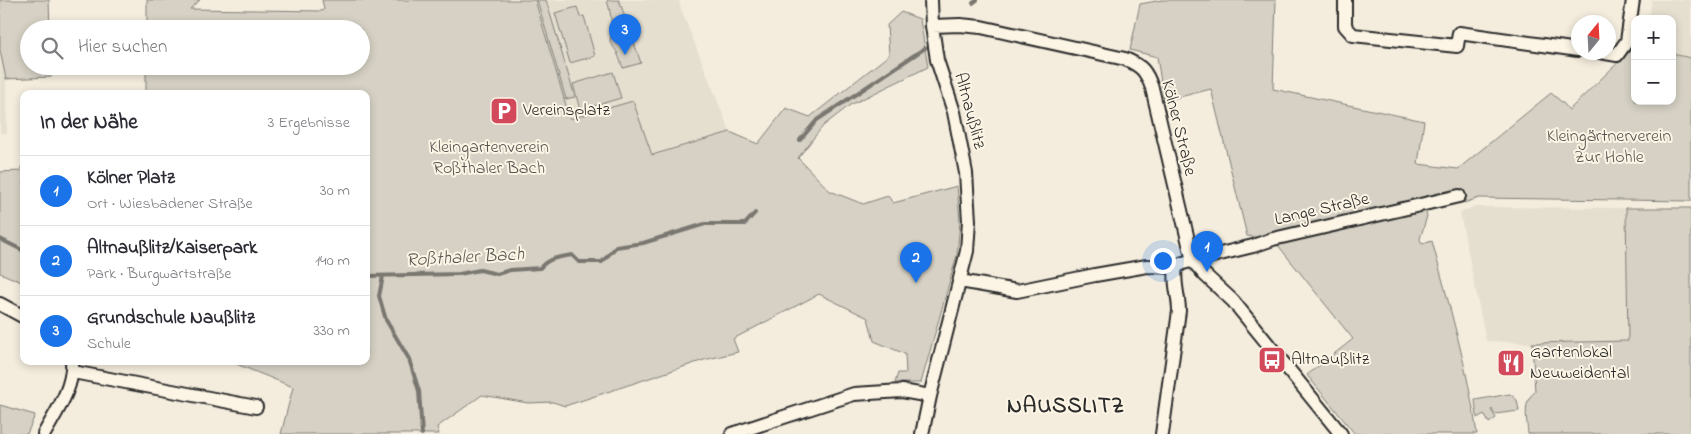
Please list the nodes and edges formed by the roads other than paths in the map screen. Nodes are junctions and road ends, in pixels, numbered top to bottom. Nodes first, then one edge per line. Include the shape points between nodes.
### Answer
1 (931, 0) edge
2 (1345, 0) edge
3 (1633, 0) edge
4 (932, 26) junction
5 (1571, 49) edge
6 (1616, 55) edge
7 (1459, 196) dead end
8 (1193, 261) junction
9 (1176, 267) junction
10 (960, 281) junction
11 (0, 304) edge
12 (20, 315) edge
13 (73, 367) edge
14 (930, 396) junction
15 (256, 407) dead end
16 (44, 434) edge
17 (732, 434) edge
18 (922, 434) edge
19 (1162, 434) edge
20 (1341, 434) edge

1 - 4 street, Altnaußlitz
2 - 5 street via 1345,26 1353,35 1457,46 1459,33
3 - 6 street via 1626,42
4 - 8 street, Kölner Straße via 981,27 1125,59 1143,69 1152,88
4 - 10 street, Altnaußlitz via 937,60 949,93 966,173 969,221
7 - 8 street, Lange Straße
8 - 9 street, Lange Straße
8 - 20 street via 1233,302
9 - 10 street via 1139,268 1018,291
9 - 19 street via 1174,275 1179,311
10 - 14 street, Altnaußlitz
11 - 12 street
13 - 15 street
13 - 16 street via 64,398
14 - 17 street via 902,391 854,394
14 - 18 street, Altnaußlitz

